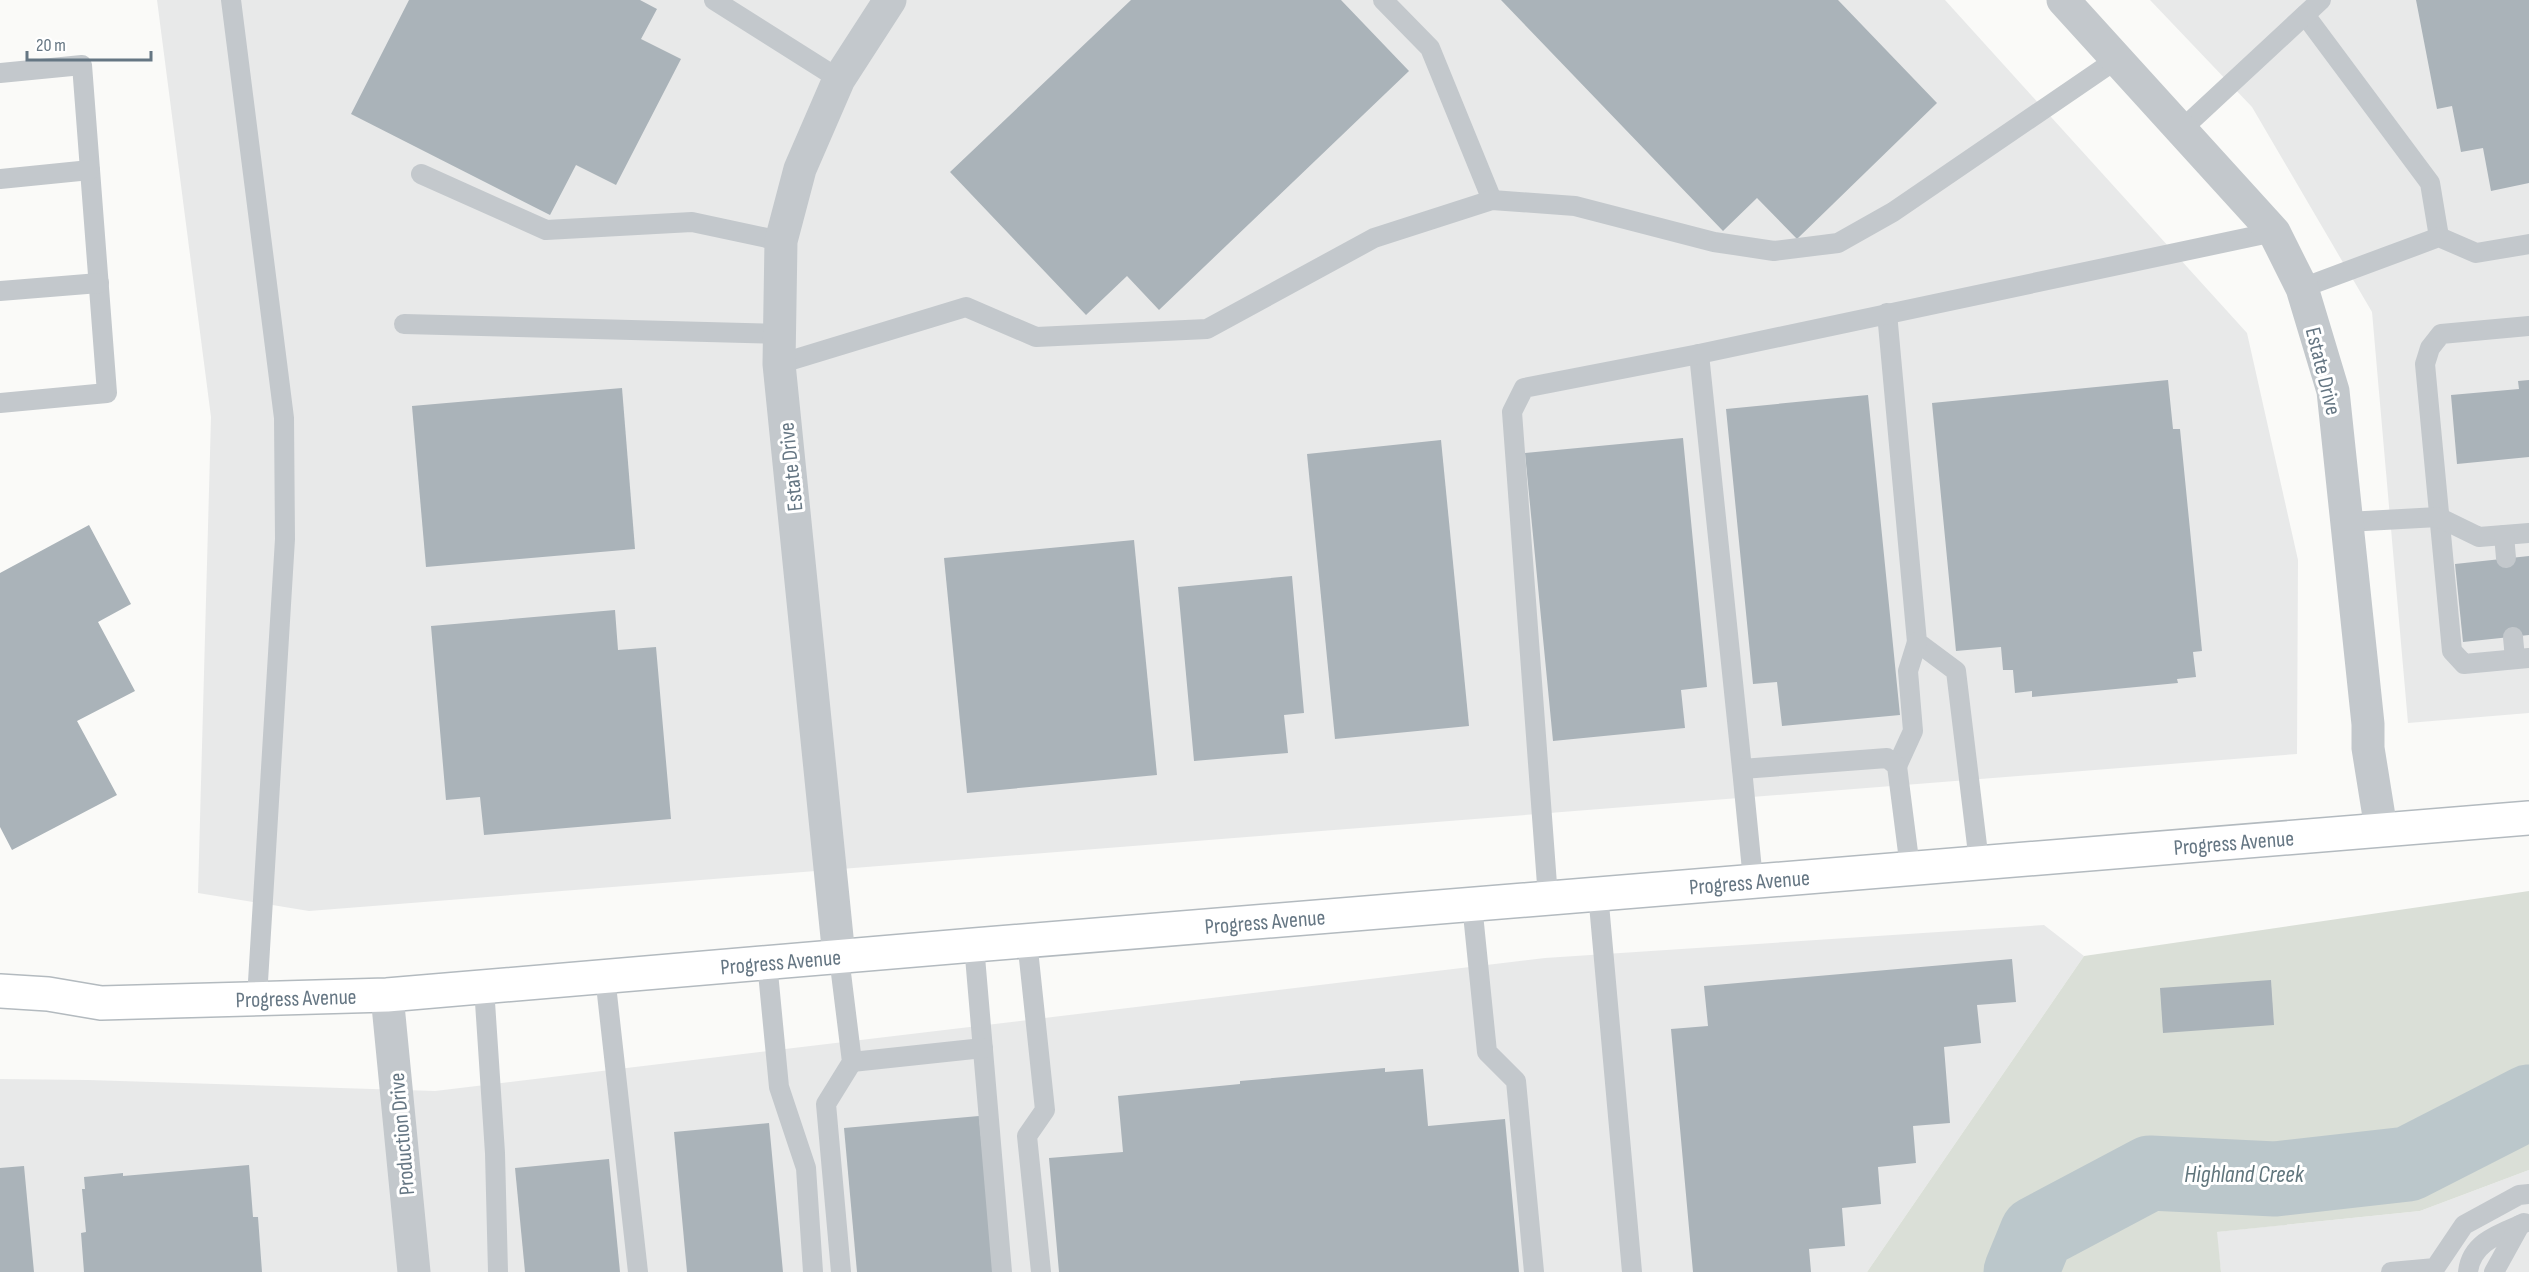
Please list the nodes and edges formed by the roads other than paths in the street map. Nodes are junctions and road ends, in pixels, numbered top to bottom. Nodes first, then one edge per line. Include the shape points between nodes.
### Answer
1 (231, 0) edge
2 (714, 0) edge
3 (890, 0) edge
4 (1383, 0) edge
5 (2063, 0) edge
6 (2321, 0) edge
7 (2305, 15) junction
8 (2117, 59) junction
9 (0, 73) edge
10 (839, 79) junction
11 (2181, 130) junction
12 (90, 170) junction
13 (421, 174) dead end
14 (0, 179) edge
15 (1492, 200) junction
16 (2274, 232) junction
17 (2439, 237) junction
18 (781, 241) junction
19 (2529, 244) edge
20 (99, 283) junction
21 (2302, 288) junction
22 (0, 291) edge
23 (1887, 313) junction
24 (404, 324) dead end
25 (2529, 326) edge
26 (779, 349) junction
27 (1699, 354) junction
28 (0, 404) edge
29 (2438, 517) junction
30 (2347, 522) junction
31 (2529, 533) edge
32 (2504, 535) junction
33 (2506, 558) dead end
34 (2513, 637) dead end
35 (1917, 642) junction
36 (2522, 658) edge
37 (1897, 766) junction
38 (1742, 769) junction
39 (2529, 818) edge
40 (2381, 829) junction
41 (1979, 862) junction
42 (1910, 868) junction
43 (1753, 880) junction
44 (1598, 893) junction
45 (1548, 898) junction
46 (1472, 904) junction
47 (1027, 940) junction
48 (974, 945) junction
49 (839, 957) junction
50 (767, 962) junction
51 (605, 976) junction
52 (484, 987) junction
53 (0, 991) edge
54 (387, 995) junction
55 (258, 998) junction
56 (983, 1048) junction
57 (852, 1062) junction
58 (2529, 1194) edge
59 (2524, 1222) edge
60 (414, 1272) edge
61 (498, 1272) edge
62 (638, 1272) edge
63 (813, 1272) edge
64 (841, 1272) edge
65 (1002, 1272) edge
66 (1041, 1272) edge
67 (1534, 1272) edge
68 (1632, 1272) edge
69 (2391, 1272) edge
70 (2468, 1272) edge
71 (2494, 1272) edge

1 - 55 lane via 284,418 285,539
2 - 10 lane
3 - 10 street, Estate Drive
4 - 15 lane via 1430,48
5 - 8 street, Estate Drive
6 - 7 lane
7 - 11 lane
7 - 17 lane via 2430,183
8 - 11 street, Estate Drive
8 - 15 lane via 1893,212 1838,243 1774,251 1714,242 1575,206
9 - 12 lane via 82,65
10 - 18 street, Estate Drive via 800,169
11 - 16 street, Estate Drive
12 - 14 lane
12 - 20 lane
13 - 18 lane via 546,230 692,222
15 - 26 lane via 1374,238 1207,329 1036,338 966,307
16 - 21 street, Estate Drive
16 - 23 lane
17 - 19 lane via 2476,253
17 - 21 lane
18 - 26 street, Estate Drive
20 - 22 lane
20 - 28 lane via 107,393
21 - 30 street, Estate Drive via 2333,391
23 - 27 lane
23 - 35 lane
24 - 26 lane
25 - 29 lane via 2441,333 2430,348 2425,364
26 - 49 street, Estate Drive
27 - 38 lane
27 - 45 lane via 1524,388 1512,412
29 - 30 lane
29 - 32 lane via 2480,537
29 - 36 lane via 2452,651 2463,664
30 - 40 street, Estate Drive via 2368,748
31 - 32 lane
32 - 33 lane
34 - 36 lane
35 - 37 lane via 1908,671 1913,731
35 - 41 lane via 1956,671
37 - 38 lane via 1887,758
37 - 42 lane
38 - 43 lane
39 - 40 main road, Progress Avenue
40 - 41 main road, Progress Avenue
41 - 42 main road, Progress Avenue
42 - 43 main road, Progress Avenue
43 - 44 main road, Progress Avenue
44 - 45 main road, Progress Avenue
44 - 68 lane
45 - 46 main road, Progress Avenue
46 - 47 main road, Progress Avenue
46 - 67 lane via 1487,1052 1516,1081
47 - 48 main road, Progress Avenue
47 - 66 lane via 1045,1110 1027,1136
48 - 49 main road, Progress Avenue
48 - 56 lane
49 - 50 main road, Progress Avenue
49 - 57 lane
50 - 51 main road, Progress Avenue
50 - 63 lane via 779,1087 806,1168
51 - 52 main road, Progress Avenue
51 - 62 lane
52 - 54 main road, Progress Avenue
52 - 61 lane
53 - 55 main road, Progress Avenue via 101,1003
54 - 55 main road, Progress Avenue
54 - 60 street, Production Drive
56 - 57 lane
56 - 65 lane
57 - 64 lane via 826,1104
58 - 69 lane via 2518,1195 2464,1225 2435,1268
59 - 70 lane via 2490,1237 2470,1259
59 - 71 lane

